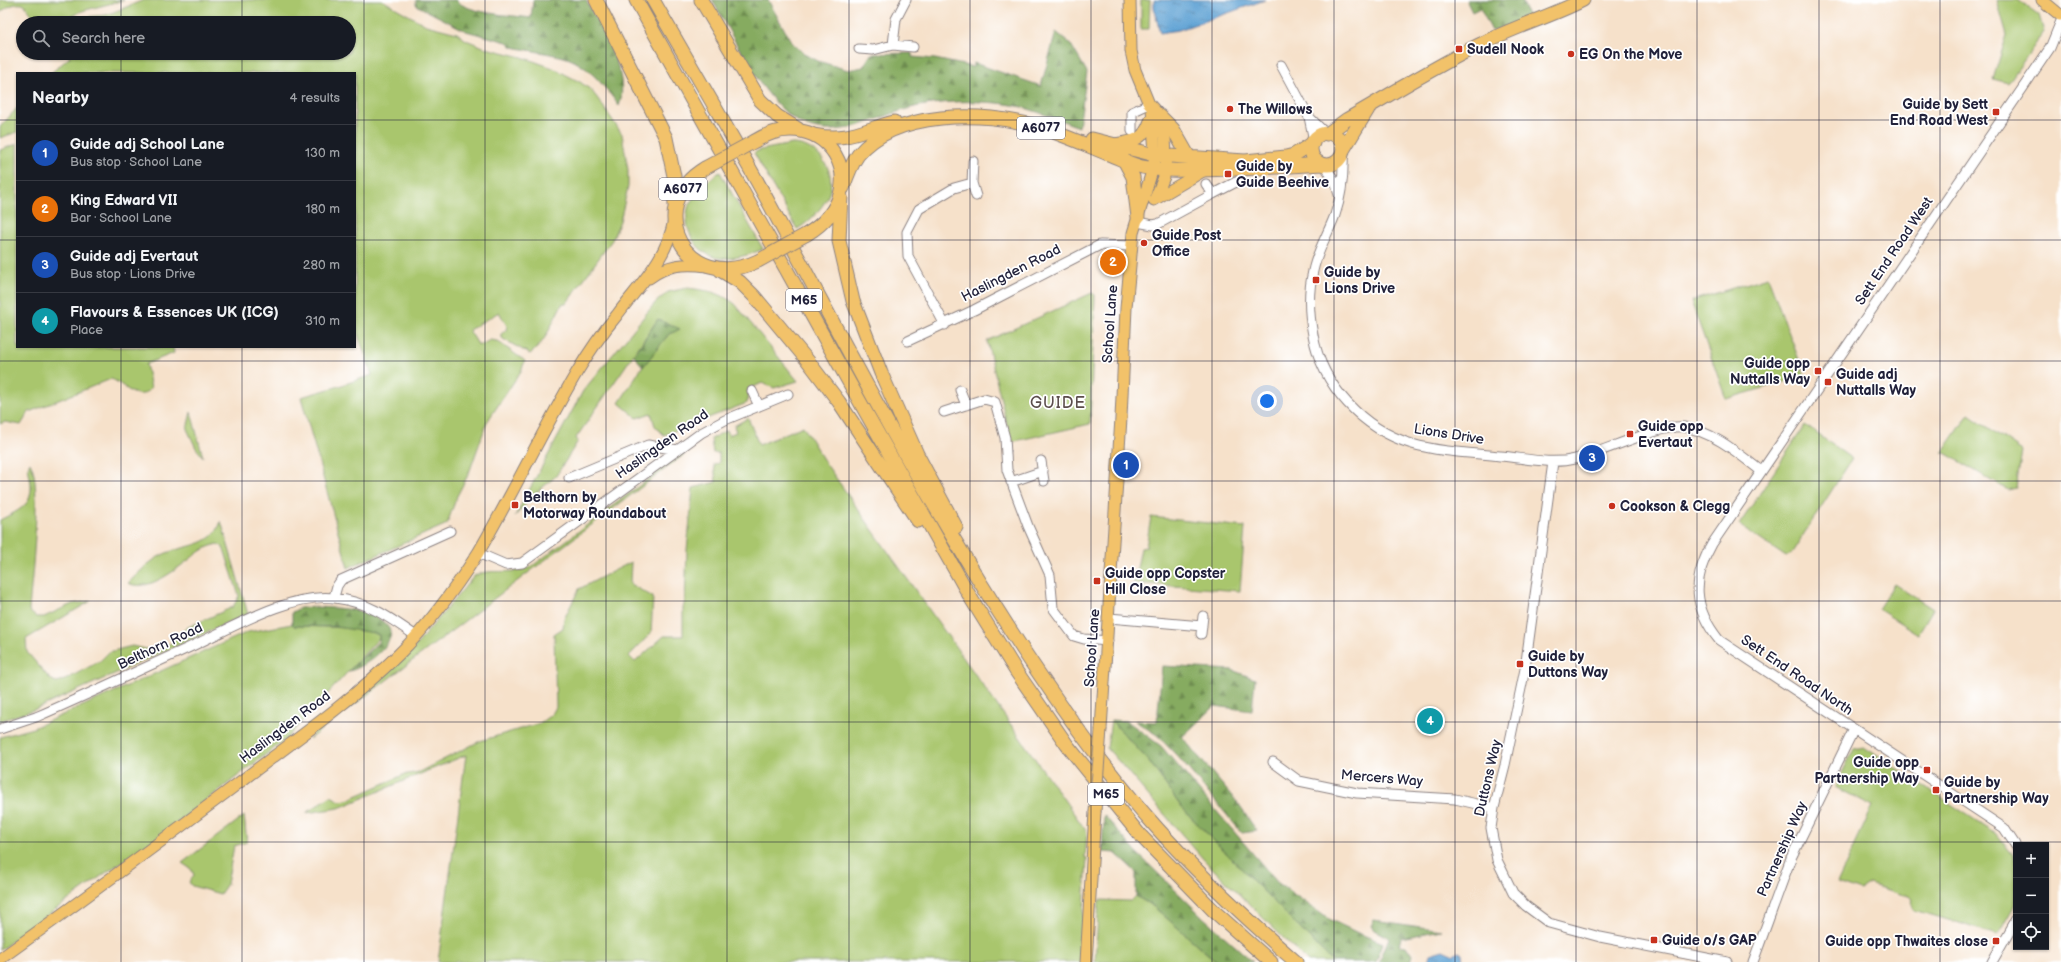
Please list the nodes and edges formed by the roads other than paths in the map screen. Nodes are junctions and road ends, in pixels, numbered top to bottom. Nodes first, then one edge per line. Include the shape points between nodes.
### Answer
1 (596, 0) edge
2 (636, 0) edge
3 (654, 0) edge
4 (701, 0) edge
5 (906, 0) edge
6 (1130, 0) edge
7 (1583, 0) edge
8 (2042, 0) edge
9 (2061, 15) edge
10 (2061, 39) edge
11 (893, 45) junction
12 (913, 47) dead end
13 (2050, 48) junction
14 (860, 49) dead end
15 (1280, 65) dead end
16 (1132, 102) dead end
17 (1370, 106) junction
18 (1132, 112) junction
19 (1153, 112) junction
20 (1309, 117) junction
21 (1132, 131) dead end
22 (809, 133) junction
23 (1326, 134) junction
24 (1313, 142) junction
25 (1110, 144) junction
26 (1343, 151) junction
27 (1160, 155) junction
28 (1189, 157) junction
29 (1124, 160) junction
30 (972, 161) dead end
31 (1323, 164) junction
32 (1159, 169) junction
33 (1203, 171) junction
34 (1236, 182) dead end
35 (972, 183) junction
36 (1206, 184) dead end
37 (842, 192) junction
38 (1213, 194) junction
39 (976, 196) dead end
40 (1340, 196) junction
41 (1155, 199) junction
42 (675, 206) junction
43 (674, 219) junction
44 (1137, 219) junction
45 (1131, 246) junction
46 (714, 268) junction
47 (644, 282) junction
48 (945, 325) junction
49 (908, 341) dead end
50 (960, 390) dead end
51 (752, 391) dead end
52 (788, 394) dead end
53 (966, 405) junction
54 (759, 406) junction
55 (944, 412) dead end
56 (678, 450) junction
57 (1552, 462) junction
58 (1762, 471) junction
59 (569, 478) dead end
60 (1044, 481) dead end
61 (1011, 482) junction
62 (450, 531) dead end
63 (478, 554) junction
64 (334, 598) junction
65 (972, 600) junction
66 (1203, 616) dead end
67 (1109, 618) junction
68 (1013, 635) junction
69 (416, 636) junction
70 (1108, 641) junction
71 (0, 728) edge
72 (1854, 729) junction
73 (1273, 762) dead end
74 (1494, 808) junction
75 (2013, 842) edge
76 (2013, 925) edge
77 (0, 959) edge
78 (1086, 962) edge
79 (1271, 962) edge
80 (1296, 962) edge
81 (1727, 962) edge
82 (1753, 962) edge
83 (1992, 962) edge

1 - 42 highway via 666,138 673,168
2 - 65 highway, M65
3 - 68 highway, M65 via 767,200 915,473 964,558
4 - 22 highway via 760,100 776,116
5 - 11 street via 896,19
6 - 19 main road via 1134,64
7 - 17 highway, A6077 via 1565,10 1480,44
8 - 9 main road
9 - 13 street, Sett End Road West
10 - 13 street, Sett End Road West
11 - 12 street
11 - 14 street via 873,50
13 - 58 street, Sett End Road West
15 - 20 street
16 - 18 street
17 - 23 highway, A6077
17 - 26 highway, A6077
18 - 19 street
18 - 21 street
19 - 25 main road via 1147,130 1141,137 1133,141
19 - 27 main road via 1165,137
19 - 28 highway via 1173,129
20 - 23 street
20 - 24 street
22 - 25 highway, A6077 via 833,138 850,137 923,115 979,109 1041,122
22 - 37 highway via 826,144 836,157 841,172
22 - 42 highway, A6077, bridge via 781,130 765,135 705,168 687,183
23 - 24 highway, A6077 via 1318,136
23 - 26 highway via 1339,139
24 - 28 highway, A6077 via 1294,155 1277,159 1244,161
24 - 31 highway via 1313,156
25 - 27 highway, A6077
26 - 31 highway, A6077 via 1336,162
26 - 40 street, Lions Drive via 1344,173
27 - 28 highway, A6077
27 - 32 main road
29 - 32 highway, A6077 via 1142,167
29 - 37 highway, A6077 via 1034,125 1000,118 953,117 922,121 898,128 879,138 858,156 850,169
29 - 44 highway via 1133,177
30 - 35 street
31 - 33 highway, A6077
31 - 40 street via 1335,180
32 - 33 highway, A6077
32 - 41 main road
32 - 44 main road, School Lane
33 - 41 main road
34 - 38 street
35 - 39 street
35 - 48 street via 954,188 919,209 907,232 908,256
36 - 38 street
37 - 46 highway, A6077, bridge via 828,218 807,234 758,261 736,269
37 - 68 highway via 839,241 853,301 917,454
38 - 44 street via 1158,224
40 - 57 street, Lions Drive via 1313,272 1309,303 1313,338 1321,362 1347,404 1364,420 1411,444 1440,450
41 - 44 main road
42 - 43 highway, A6077
43 - 46 highway, A6077 via 684,247 692,256
43 - 47 main road, Haslingden Road via 664,252
44 - 45 main road, School Lane
45 - 48 street, Haslingden Road via 1100,245
45 - 67 main road, School Lane
46 - 47 main road, Haslingden Road via 673,265
46 - 65 highway via 740,282 808,361 839,402
47 - 63 main road, Haslingden Road via 603,333 577,373
48 - 49 street, Haslingden Road
50 - 53 street
51 - 54 street
52 - 54 street, Haslingden Road
53 - 55 street
53 - 61 street via 984,399 992,400 996,404 1005,438 1007,470
54 - 56 street, Haslingden Road via 725,420
56 - 59 street via 648,445
56 - 63 street, Haslingden Road via 522,563 506,565
57 - 58 street, Lions Drive via 1574,459 1664,429 1683,427 1703,432 1725,443
57 - 74 street, Duttons Way via 1526,669
58 - 72 street, Sett End Road North via 1702,562 1698,579 1701,611 1719,640
60 - 61 street via 1042,466
61 - 70 street via 1050,575 1052,605 1055,612 1074,636
62 - 64 street via 341,580 336,586
63 - 69 main road, Haslingden Road
64 - 69 street, Belthorn Road via 354,601 382,612
64 - 71 street, Belthorn Road via 307,598 289,603 36,717
65 - 79 highway, M65 via 1016,671 1067,745 1134,828 1215,912
66 - 67 street via 1202,630
67 - 70 main road, School Lane
68 - 80 highway, M65 via 1076,726 1157,828 1222,894
69 - 77 main road, Haslingden Road via 393,660 334,710 84,899
70 - 78 main road, School Lane, bridge
72 - 75 street, Sett End Road North via 2004,828
72 - 82 street, Partnership Way via 1791,858
73 - 74 street, Mercers Way via 1299,781 1357,793 1455,799
74 - 81 street, Duttons Way via 1491,828 1497,860 1508,885 1526,906 1549,923 1600,937
76 - 83 street

